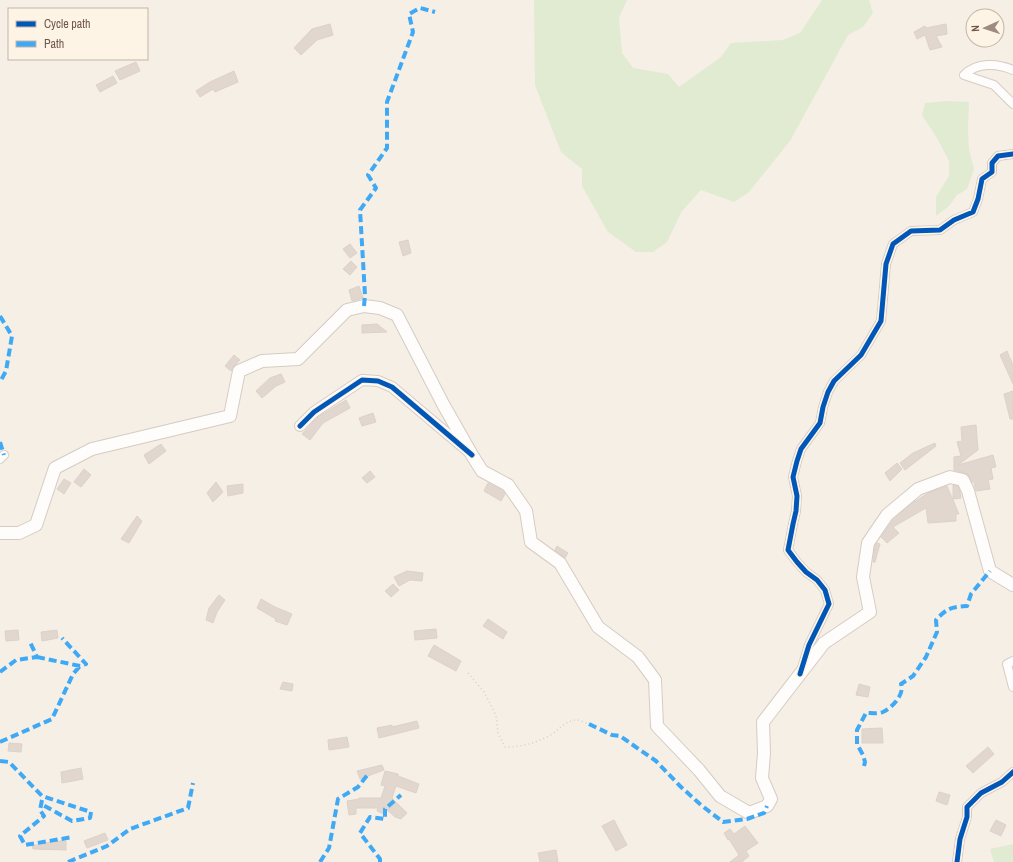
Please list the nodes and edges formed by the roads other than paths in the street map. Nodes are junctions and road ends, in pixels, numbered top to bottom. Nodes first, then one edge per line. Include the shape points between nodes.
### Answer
1 (1013, 70) edge
2 (1013, 104) edge
3 (1013, 154) edge
4 (300, 426) dead end
5 (472, 455) junction
6 (0, 533) edge
7 (1013, 585) edge
8 (1013, 661) edge
9 (800, 674) junction
10 (1013, 687) edge
11 (1013, 772) edge
12 (957, 862) edge

1 - 2 street via 993,65 972,68 964,75 994,85
3 - 9 street via 998,156 992,163 992,172 982,178 973,212 954,220 940,230 911,231 893,244 886,264 881,321 861,355 834,381 823,407 820,423 801,449 793,477 798,496 788,550 825,590 829,604
4 - 5 street via 314,412 362,380 378,381 392,388
5 - 6 main road via 397,315 380,308 364,306 347,310 298,360 262,361 239,371 230,416 92,450 55,468 36,525 19,533
5 - 9 main road via 482,471 508,485 526,511 531,542 560,563 598,627 638,657 655,680 657,726 720,796 749,813 767,806 771,799 762,778 763,722
7 - 9 main road via 990,571 981,533 963,480 950,476 918,489 887,516 868,543 864,577 870,612 824,643
8 - 10 street via 1007,664
11 - 12 street via 1002,782 981,793 967,807

